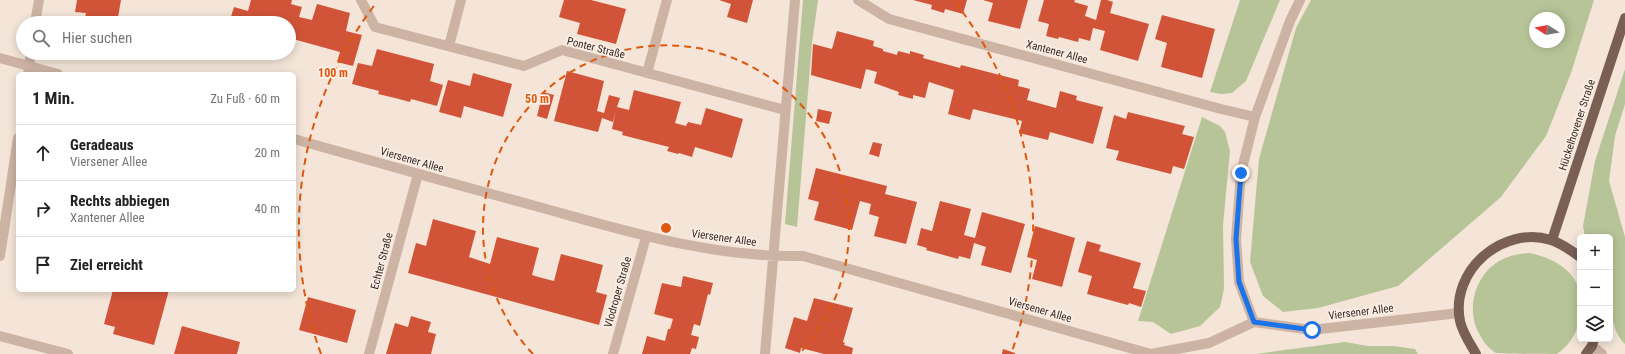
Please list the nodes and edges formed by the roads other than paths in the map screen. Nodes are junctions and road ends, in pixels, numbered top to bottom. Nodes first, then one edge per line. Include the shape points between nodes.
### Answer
1 (39, 0) edge
2 (361, 0) edge
3 (461, 0) edge
4 (668, 0) edge
5 (795, 0) edge
6 (858, 0) edge
7 (1300, 0) edge
8 (37, 16) edge
9 (1625, 18) edge
10 (449, 46) junction
11 (0, 58) edge
12 (30, 60) edge
13 (28, 70) edge
14 (43, 72) edge
15 (647, 73) junction
16 (785, 110) junction
17 (1255, 117) junction
18 (296, 140) edge
19 (16, 151) edge
20 (418, 174) junction
21 (646, 237) junction
22 (1552, 240) junction
23 (1577, 255) edge
24 (0, 256) edge
25 (775, 256) junction
26 (1459, 313) junction
27 (1254, 322) junction
28 (0, 336) edge
29 (1591, 346) edge
30 (68, 354) edge
31 (369, 354) edge
32 (613, 354) edge
33 (766, 354) edge
34 (1151, 354) edge
35 (1476, 354) edge
36 (1602, 354) edge

1 - 8 street
2 - 10 street, Ponter Straße via 375,27
3 - 10 street
4 - 15 street
5 - 16 street
6 - 17 street, Xantener Allee via 889,19
7 - 17 street
9 - 22 main road, Hückelhovener Straße
10 - 15 street, Ponter Straße via 524,66 562,50
11 - 13 street
12 - 13 street
13 - 14 street
15 - 16 street, Ponter Straße
16 - 25 street
17 - 27 street via 1241,173 1236,239 1239,282
18 - 20 street, Viersener Allee
19 - 24 street
20 - 21 street, Viersener Allee
20 - 31 street, Echter Straße
21 - 25 street, Viersener Allee via 711,250
21 - 32 street, Vlodroper Straße
22 - 23 main road
22 - 26 main road via 1535,237 1516,239 1497,246 1476,263 1468,275 1462,290
25 - 33 street
25 - 34 street, Viersener Allee via 803,256
26 - 27 street, Viersener Allee via 1312,330
26 - 35 main road via 1465,335
27 - 34 street, Viersener Allee via 1209,342
28 - 30 street
29 - 36 street

